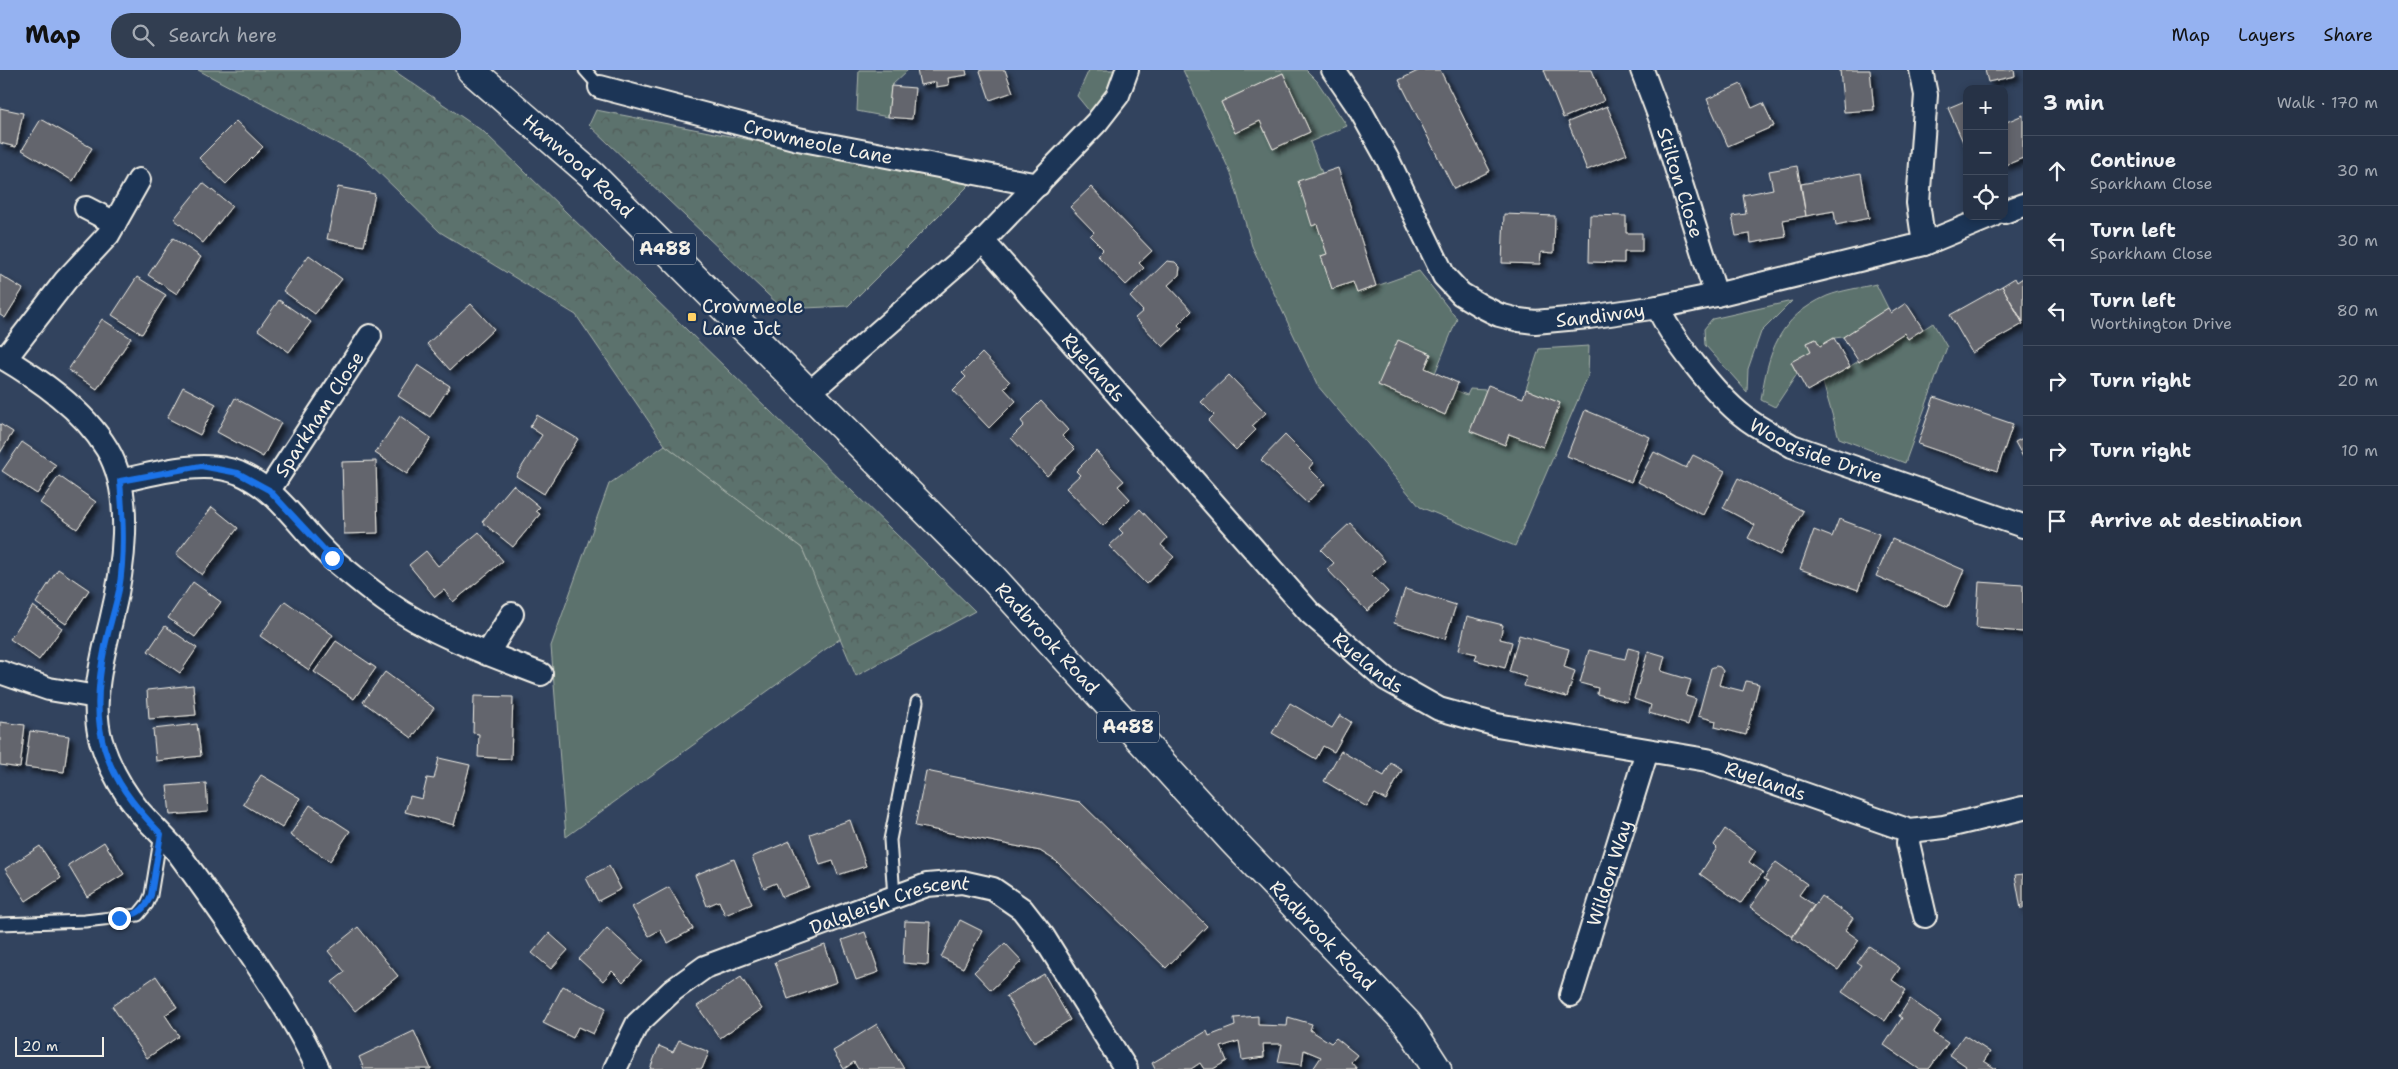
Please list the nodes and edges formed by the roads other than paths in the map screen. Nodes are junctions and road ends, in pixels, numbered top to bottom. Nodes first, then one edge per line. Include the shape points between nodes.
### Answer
1 (471, 70) edge
2 (585, 70) edge
3 (1127, 70) edge
4 (1334, 70) edge
5 (1642, 70) edge
6 (1922, 70) edge
7 (600, 87) joint
8 (139, 180) dead end
9 (1038, 185) junction
10 (2023, 205) edge
11 (86, 208) dead end
12 (2008, 211) edge
13 (1982, 220) edge
14 (115, 223) junction
15 (983, 241) junction
16 (1924, 244) junction
17 (1716, 295) junction
18 (1658, 307) junction
19 (370, 336) dead end
20 (3, 358) edge
21 (809, 393) junction
22 (120, 481) junction
23 (269, 490) junction
24 (2023, 526) edge
25 (512, 614) dead end
26 (487, 654) junction
27 (0, 672) edge
28 (541, 674) dead end
29 (97, 697) junction
30 (917, 702) dead end
31 (1647, 751) junction
32 (2023, 808) edge
33 (1910, 831) junction
34 (161, 834) junction
35 (894, 897) junction
36 (1925, 916) dead end
37 (0, 924) edge
38 (1571, 995) dead end
39 (318, 1069) edge
40 (615, 1069) edge
41 (1126, 1069) edge
42 (1437, 1069) edge

1 - 21 main road, Hanwood Road / A488 via 592,175
2 - 7 lane
3 - 9 street via 1118,95 1098,122
4 - 18 street, Sandiway via 1388,160 1444,276 1461,294 1499,315 1535,322
5 - 17 street, Stilton Close
6 - 16 street via 1926,94 1918,203
7 - 9 street, Crowmeole Lane via 798,139
8 - 14 street
9 - 15 street
10 - 12 street
11 - 14 street
13 - 16 street, Sandiway
14 - 20 street
15 - 21 street
15 - 31 street, Ryelands via 1310,613 1386,679 1439,709 1497,725
16 - 17 street, Sandiway
17 - 18 street, Sandiway
18 - 24 street, Woodside Drive via 1662,318 1700,371 1742,416 1792,446
19 - 23 street, Sparkham Close
20 - 22 street via 78,412 107,449
21 - 42 main road, Radbrook Road / A488 via 992,577 1233,841 1408,1024
22 - 23 street, Sparkham Close via 201,466 238,473
22 - 29 street via 123,555
23 - 26 street, Sparkham Close via 332,558 387,602 434,630
25 - 26 street
26 - 28 street, Sparkham Close
27 - 29 street via 49,689
29 - 34 street via 101,740 114,775 139,811
30 - 35 lane via 890,840
31 - 33 street, Ryelands via 1707,760
31 - 38 street, Wildon Way
32 - 33 street, Ryelands via 1944,827
33 - 36 street via 1908,843
34 - 37 lane via 151,895 138,915 85,921
34 - 39 street via 227,921 291,1015
35 - 40 street, Dalgleish Crescent via 705,967 673,990 637,1024
35 - 41 street, Dalgleish Crescent via 927,885 962,882 993,889 1022,909 1043,936

